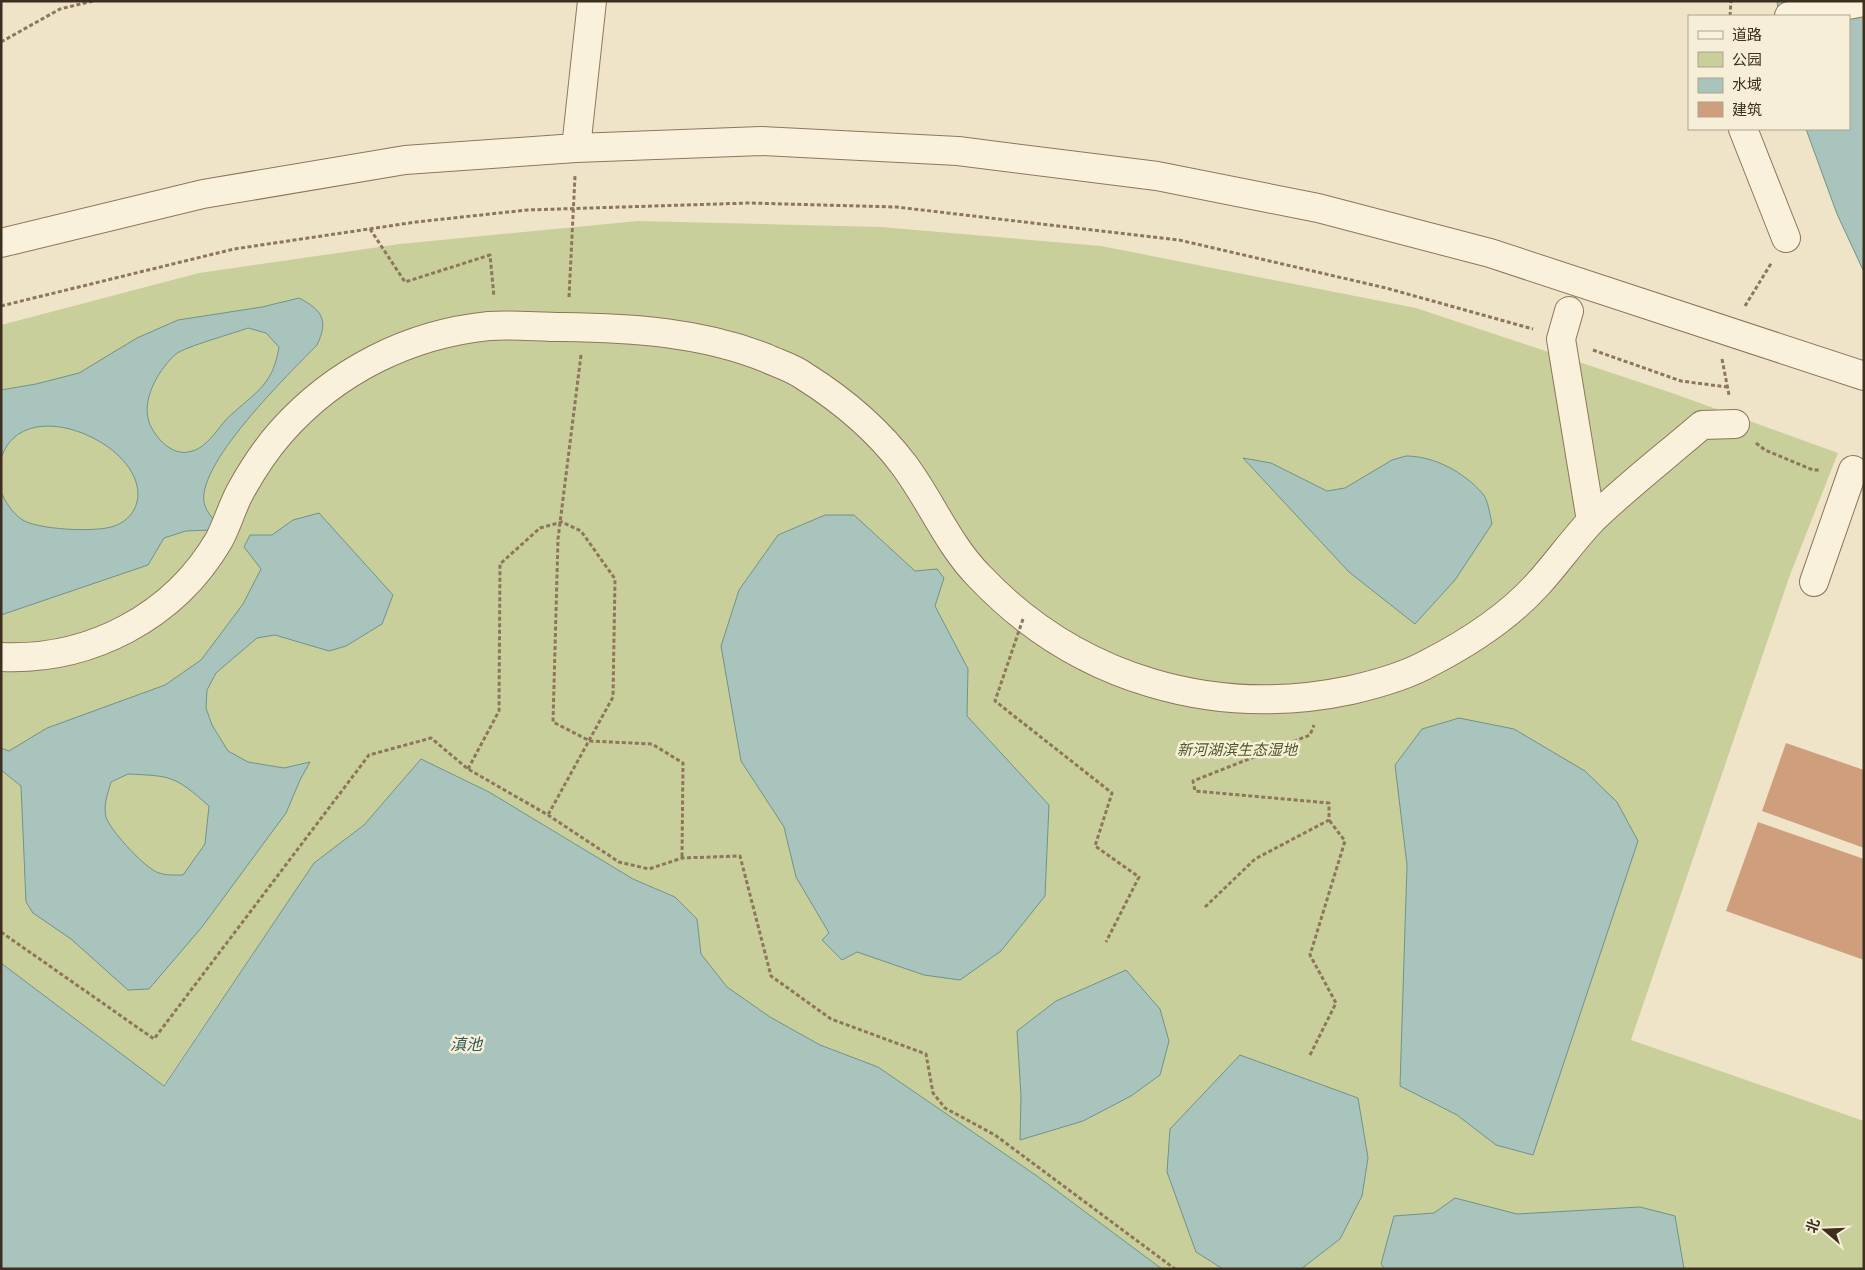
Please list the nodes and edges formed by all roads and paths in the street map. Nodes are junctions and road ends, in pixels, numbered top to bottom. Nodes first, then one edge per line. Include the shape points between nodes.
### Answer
1 (93, 1) edge
2 (592, 1) edge
3 (1731, 1) edge
4 (1864, 2) edge
5 (1730, 15) edge
6 (1794, 15) edge
7 (1, 42) edge
8 (1743, 130) edge
9 (576, 148) junction
10 (575, 207) junction
11 (370, 229) junction
12 (1786, 238) joint
13 (1, 243) edge
14 (503, 300) dead end
15 (1, 306) edge
16 (1569, 311) dead end
17 (582, 328) junction
18 (1730, 331) junction
19 (1561, 339) junction
20 (1864, 376) edge
21 (1727, 387) junction
22 (1735, 424) junction
23 (1853, 470) joint
24 (1591, 521) junction
25 (562, 522) junction
26 (1814, 582) dead end
27 (1018, 634) junction
28 (1, 658) edge
29 (1314, 698) junction
30 (590, 740) junction
31 (468, 769) junction
32 (548, 815) junction
33 (1329, 820) junction
34 (682, 858) junction
35 (1205, 907) dead end
36 (1, 932) edge
37 (1106, 942) dead end
38 (1310, 1054) dead end
39 (1176, 1269) edge

1 - 7 path via 60,9
2 - 9 street
3 - 5 path
4 - 6 street
8 - 12 street
9 - 10 path
9 - 13 street via 405,160 203,194
9 - 18 street via 762,141 958,151 1157,176 1318,208 1490,253
10 - 11 path
10 - 17 path via 569,302
10 - 19 path via 749,203 896,207 1179,240 1386,288
11 - 14 path via 405,282 490,255 494,300
11 - 15 path via 234,249
12 - 18 path
16 - 19 street
17 - 25 path
17 - 27 street via 681,334 738,347 798,371 856,412 904,466 936,518
17 - 28 street via 493,326 441,333 380,354 333,383 280,433 240,492 218,540 190,578 151,616 107,640 65,652
18 - 20 street
18 - 21 path via 1721,362
19 - 21 path via 1681,381
19 - 24 street
21 - 22 path
22 - 23 path via 1765,450 1813,470
22 - 24 street via 1702,424
23 - 26 street
24 - 29 street via 1534,588 1485,629 1426,665 1370,686
25 - 30 path via 558,538 553,722
25 - 30 path via 581,531 615,579 612,697
25 - 31 path via 540,528 500,564 499,711
27 - 29 street via 1073,649 1131,678 1193,695 1254,700
27 - 37 path, bridge via 995,701 1112,793 1095,846 1138,878
29 - 33 path via 1317,718 1310,735 1193,781 1195,791 1329,803
30 - 32 path
30 - 34 path via 652,744 683,763
31 - 32 path
31 - 36 path via 431,738 369,755 154,1039
32 - 34 path via 619,862 650,869
33 - 35 path via 1255,859
33 - 38 path via 1345,841 1310,955 1336,1003
34 - 39 path via 740,856 771,976 831,1019 926,1054 933,1093 945,1108 995,1135

